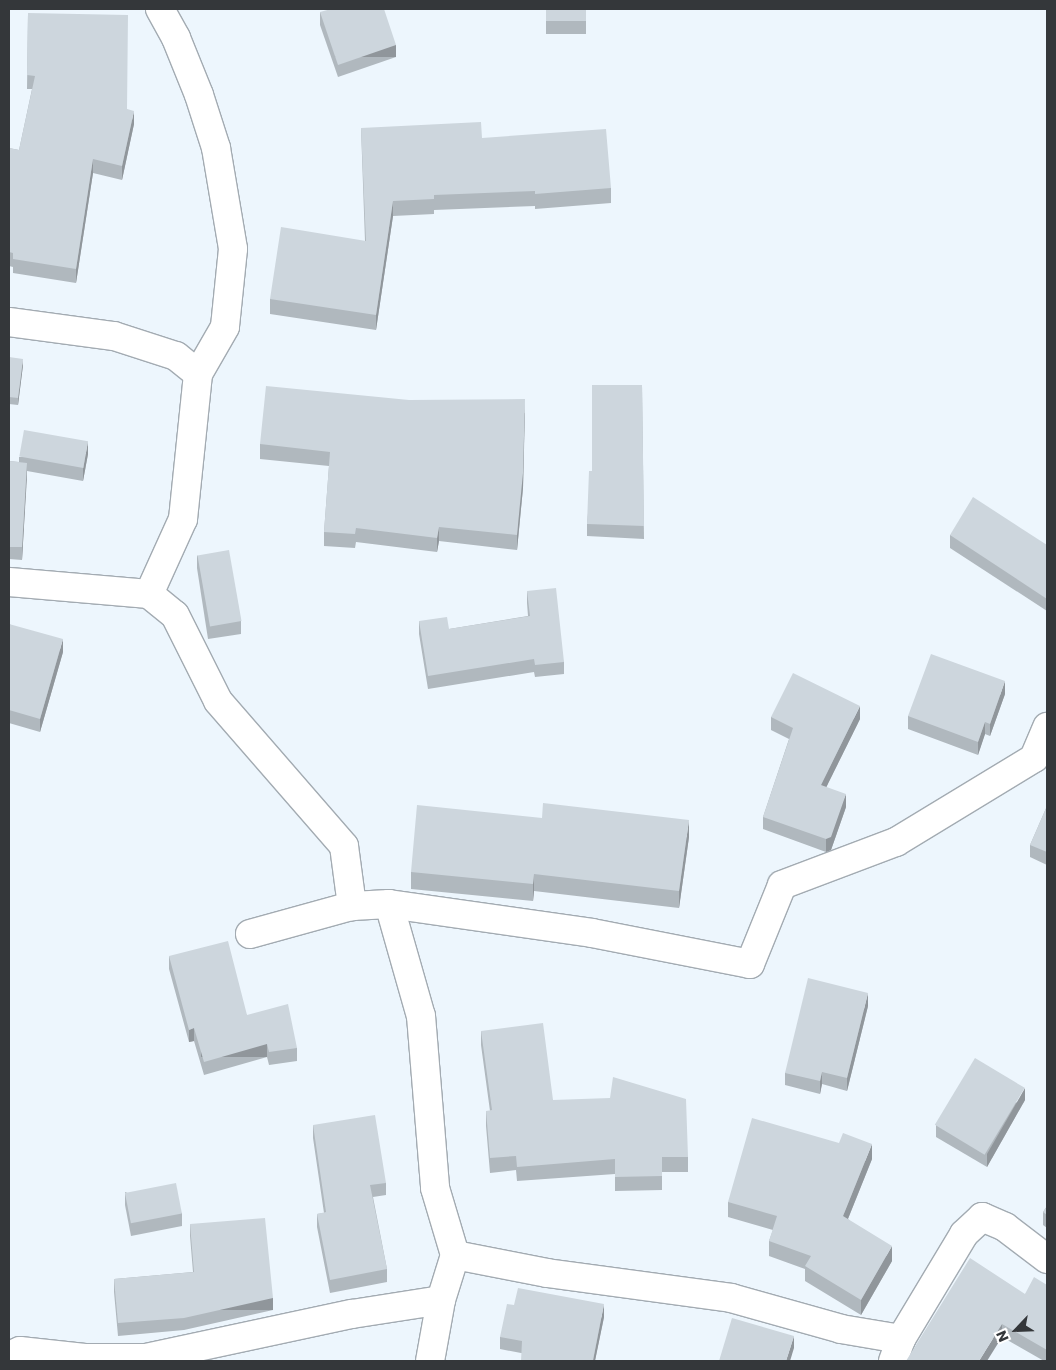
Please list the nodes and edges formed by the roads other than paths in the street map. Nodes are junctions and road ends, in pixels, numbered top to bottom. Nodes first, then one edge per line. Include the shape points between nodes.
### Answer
1 (160, 9) edge
2 (9, 322) edge
3 (198, 374) junction
4 (9, 582) edge
5 (149, 594) junction
6 (1047, 728) edge
7 (389, 904) junction
8 (352, 906) junction
9 (250, 934) dead end
10 (455, 1255) junction
11 (1047, 1258) edge
12 (441, 1300) junction
13 (897, 1350) edge
14 (9, 1356) edge
15 (430, 1361) edge

1 - 3 street via 176,38 199,95 216,148 233,249 226,327
2 - 3 street via 114,336 176,356
3 - 5 street via 182,519
4 - 5 street
5 - 8 street via 175,615 218,700 344,846
6 - 7 street via 1034,758 896,842 782,885 750,964 592,933
7 - 8 street
7 - 10 street via 421,1016 435,1188
8 - 9 street
10 - 12 street
10 - 13 street via 547,1272 731,1298 841,1329
11 - 13 street via 1005,1227 982,1217 964,1234
12 - 14 street via 337,1317 146,1358 85,1358 20,1351
12 - 15 street

